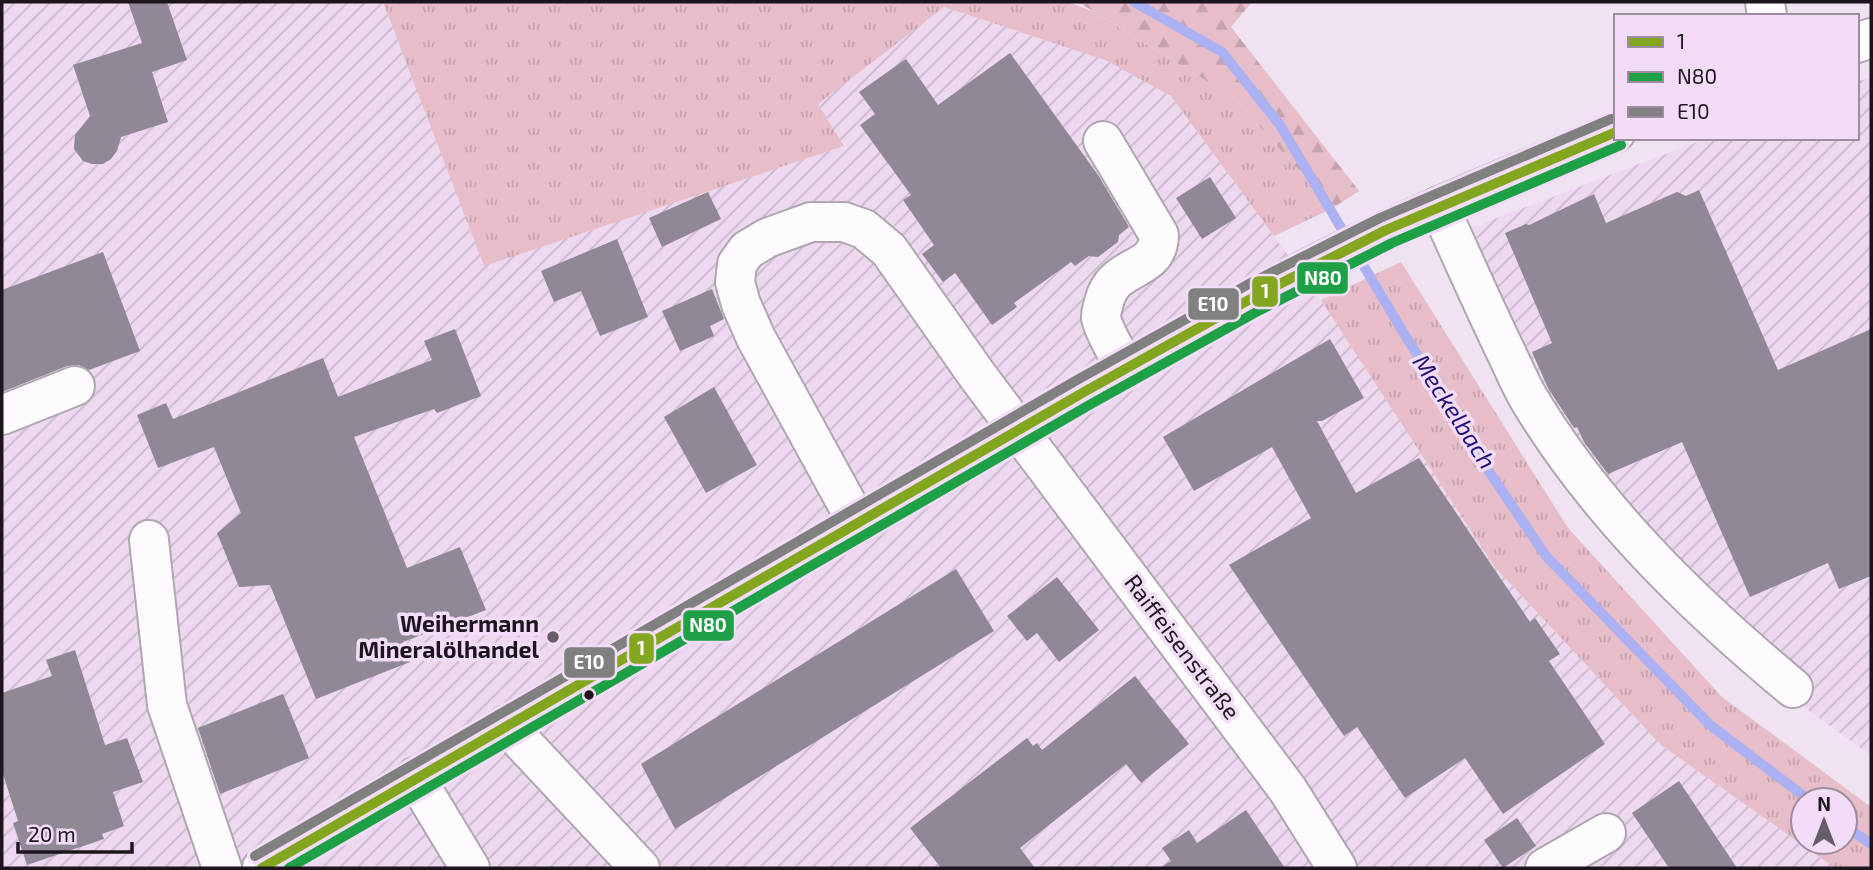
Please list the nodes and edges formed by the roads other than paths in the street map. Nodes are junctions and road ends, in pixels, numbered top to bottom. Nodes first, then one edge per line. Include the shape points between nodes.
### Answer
1 (1614, 133) edge
2 (1102, 141) dead end
3 (1439, 206) junction
4 (1125, 368) junction
5 (75, 386) dead end
6 (2, 415) edge
7 (1020, 431) junction
8 (858, 524) junction
9 (149, 540) dead end
10 (1793, 688) dead end
11 (506, 725) junction
12 (415, 777) junction
13 (1606, 832) dead end
14 (222, 868) edge
15 (262, 868) edge
16 (470, 868) edge
17 (640, 868) edge
18 (1337, 868) edge
19 (1545, 868) edge

1 - 3 street
2 - 4 street via 1159,235 1158,248 1149,260 1119,276 1107,292 1101,317
3 - 4 street via 1323,261
3 - 10 street via 1528,397 1577,471 1655,562
4 - 7 street
5 - 6 street
7 - 8 street
7 - 8 street, Raiffeisenstraße via 889,250 864,229 844,222 811,222 767,238 747,250 737,264 735,282 741,304 781,387
7 - 18 street, Raiffeisenstraße via 1288,790
8 - 11 street
9 - 14 street via 167,705
11 - 12 street
11 - 17 street
12 - 15 street
12 - 16 street
13 - 19 street

